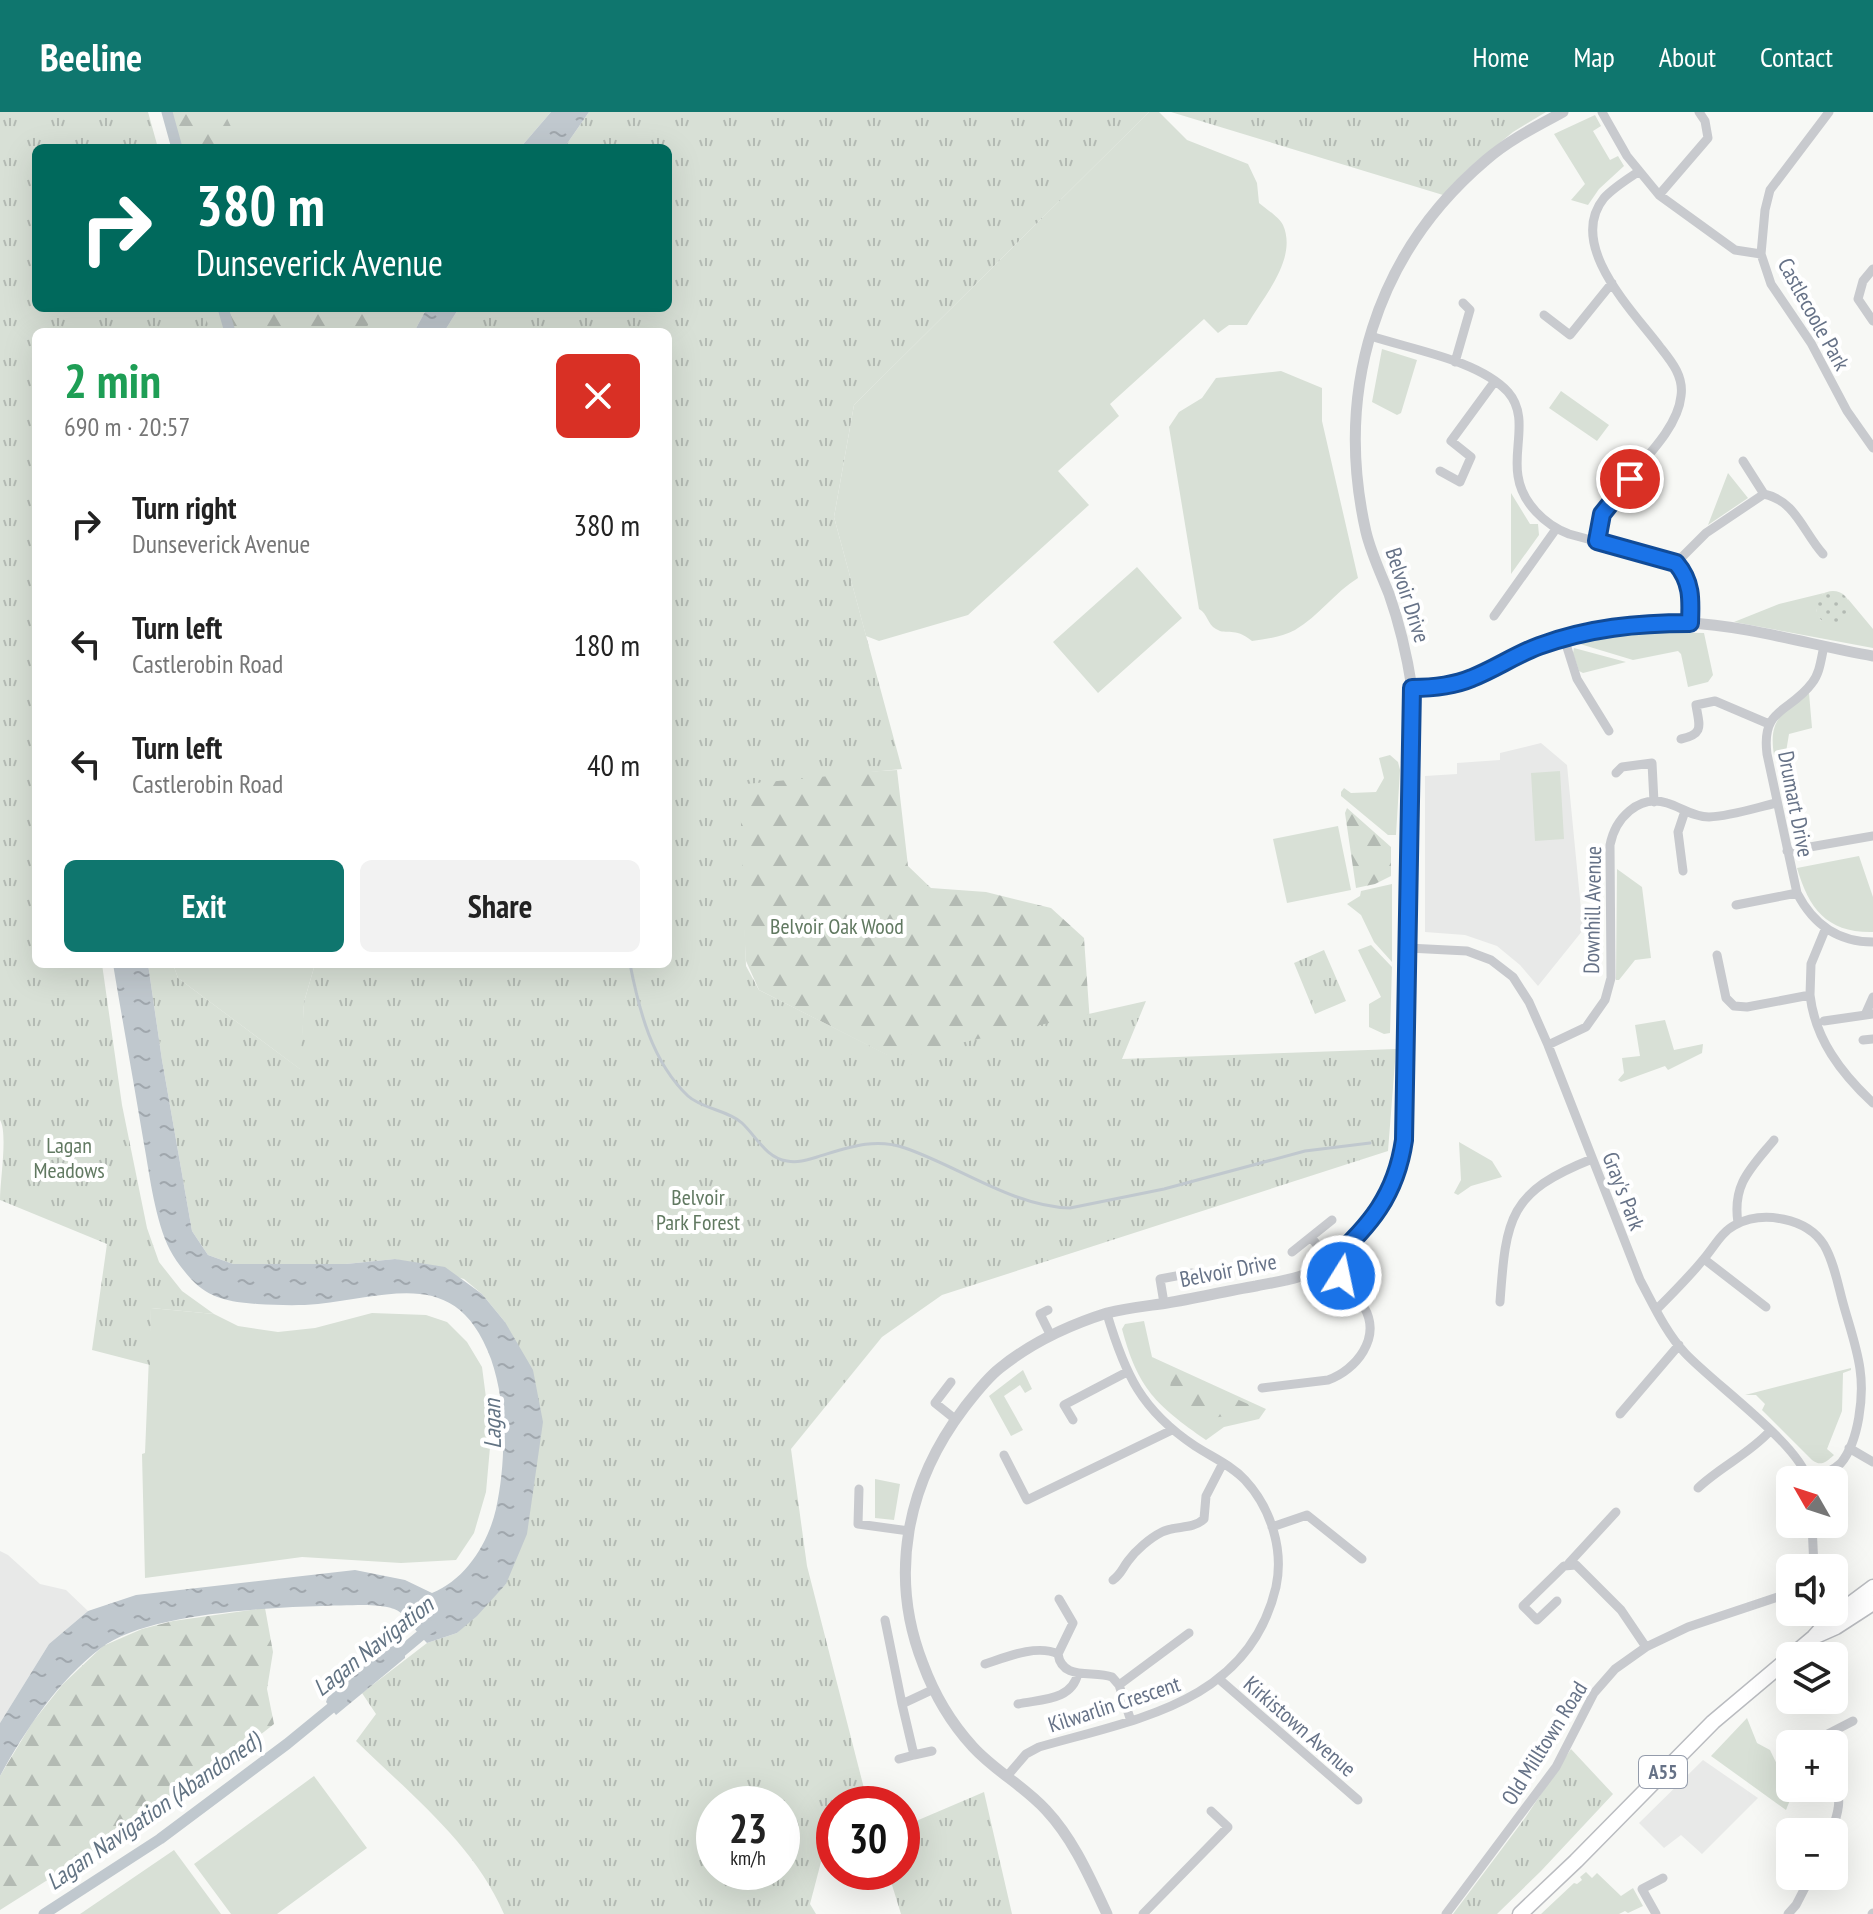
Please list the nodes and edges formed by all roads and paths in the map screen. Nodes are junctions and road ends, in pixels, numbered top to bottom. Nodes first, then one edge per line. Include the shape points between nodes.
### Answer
1 (1563, 112) edge
2 (1602, 112) edge
3 (1699, 112) edge
4 (1829, 112) edge
5 (1638, 172) junction
6 (1659, 195) junction
7 (1761, 254) junction
8 (1873, 269) edge
9 (1612, 283) junction
10 (1463, 303) dead end
11 (1544, 315) dead end
12 (1873, 321) edge
13 (1371, 336) junction
14 (1455, 362) junction
15 (1495, 381) junction
16 (1873, 448) edge
17 (1743, 461) dead end
18 (1440, 471) dead end
19 (1764, 494) junction
20 (1556, 529) junction
21 (1597, 541) junction
22 (1823, 554) dead end
23 (1676, 563) junction
24 (1494, 616) dead end
25 (1690, 623) junction
26 (1564, 638) junction
27 (1824, 646) junction
28 (1873, 656) edge
29 (1412, 688) junction
30 (1769, 724) junction
31 (1609, 731) dead end
32 (1681, 739) dead end
33 (1616, 773) dead end
34 (1654, 802) junction
35 (1776, 803) junction
36 (1685, 811) junction
37 (1873, 836) edge
38 (1787, 851) junction
39 (1683, 871) dead end
40 (1797, 893) junction
41 (1736, 905) dead end
42 (1825, 930) junction
43 (1873, 942) edge
44 (1408, 948) junction
45 (1717, 955) dead end
46 (1810, 995) junction
47 (1873, 997) edge
48 (1869, 1014) edge
49 (1824, 1021) dead end
50 (1548, 1045) junction
51 (1873, 1103) edge
52 (1774, 1140) dead end
53 (1592, 1159) junction
54 (1332, 1220) dead end
55 (1738, 1223) junction
56 (1311, 1237) junction
57 (1292, 1252) dead end
58 (1704, 1259) junction
59 (1330, 1262) junction
60 (1192, 1273) dead end
61 (1500, 1302) dead end
62 (1164, 1303) junction
63 (1766, 1307) dead end
64 (1048, 1310) dead end
65 (1656, 1310) junction
66 (1107, 1314) junction
67 (1051, 1336) junction
68 (1679, 1345) junction
69 (1127, 1372) junction
70 (951, 1382) dead end
71 (1262, 1388) dead end
72 (1620, 1414) dead end
73 (955, 1419) junction
74 (1073, 1420) dead end
75 (1172, 1430) junction
76 (1770, 1431) junction
77 (1849, 1448) junction
78 (1004, 1455) dead end
79 (1873, 1462) edge
80 (1223, 1463) junction
81 (1803, 1466) edge
82 (1838, 1466) edge
83 (1698, 1488) dead end
84 (859, 1489) dead end
85 (1616, 1512) dead end
86 (1272, 1527) junction
87 (909, 1531) junction
88 (1362, 1559) dead end
89 (1569, 1563) junction
90 (1113, 1580) dead end
91 (1873, 1587) edge
92 (1776, 1598) edge
93 (1059, 1599) dead end
94 (1557, 1601) dead end
95 (1873, 1603) edge
96 (1848, 1606) edge
97 (1848, 1613) edge
98 (885, 1620) dead end
99 (1824, 1626) edge
100 (1189, 1633) dead end
101 (1646, 1647) junction
102 (1058, 1654) junction
103 (985, 1664) dead end
104 (1078, 1673) junction
105 (1219, 1679) junction
106 (1119, 1685) junction
107 (934, 1689) junction
108 (902, 1704) junction
109 (1018, 1704) dead end
110 (1131, 1721) junction
111 (1853, 1721) dead end
112 (1836, 1730) edge
113 (932, 1751) dead end
114 (914, 1755) junction
115 (899, 1759) dead end
116 (1008, 1775) junction
117 (1358, 1800) dead end
118 (1211, 1811) dead end
119 (1663, 1878) dead end
120 (1804, 1890) edge
121 (1107, 1914) edge
122 (1143, 1914) edge
123 (1446, 1914) edge
124 (1520, 1914) edge
125 (1656, 1914) edge
126 (1788, 1914) edge

1 - 13 street, Belvoir Drive via 1486,160 1437,210 1395,274
2 - 5 street
3 - 6 street via 1708,138
4 - 7 street, Castlecoole Park via 1770,190
5 - 6 street
5 - 9 street via 1605,198 1596,217 1593,242
6 - 7 street via 1735,250
7 - 16 street, Castlecoole Park via 1771,284
8 - 12 street via 1858,299
9 - 11 street via 1570,335
9 - 21 street via 1674,365 1682,386 1678,412 1602,514
10 - 14 street via 1470,310
13 - 14 street
13 - 29 street, Belvoir Drive via 1355,410 1356,472 1367,535 1401,630
14 - 15 street
15 - 18 street via 1451,441 1471,457 1460,482
15 - 20 street via 1519,413 1518,477 1534,509
17 - 19 street
19 - 22 street via 1784,501
19 - 23 street via 1706,533
20 - 21 street
20 - 24 street
21 - 23 street
23 - 25 street via 1689,584
25 - 26 street via 1647,623
25 - 27 street
26 - 29 street via 1470,679
26 - 31 street via 1577,679
27 - 28 street
27 - 30 street, Drumart Drive via 1813,683
29 - 44 street, Belvoir Drive
30 - 32 street via 1715,701 1696,705 1698,732
30 - 35 street, Drumart Drive via 1765,740
33 - 34 street via 1622,767 1652,763
34 - 36 street
34 - 50 street, Downhill Avenue via 1626,813 1613,831 1611,978 1605,1000 1586,1027
35 - 36 street via 1708,817
35 - 38 street, Drumart Drive
36 - 39 street via 1678,832
37 - 38 street
38 - 40 street, Drumart Drive
40 - 41 street
40 - 42 street, Drumart Drive
42 - 43 street
42 - 46 street via 1811,964
44 - 50 street, Gray's Park via 1456,950 1491,960 1513,977
44 - 59 street, Belvoir Drive via 1407,1099 1400,1165 1374,1218
45 - 46 street via 1726,998 1734,1006
46 - 51 street via 1827,1047
47 - 48 street
48 - 49 street
50 - 53 street, Gray's Park
52 - 55 street via 1740,1185 1735,1198
53 - 61 street via 1554,1176 1522,1202 1510,1228
53 - 65 street, Gray's Park
54 - 56 street
55 - 58 street
55 - 77 street via 1793,1221 1824,1246 1860,1369 1858,1417
56 - 57 street
56 - 59 street
58 - 63 street
58 - 65 street
59 - 62 street, Belvoir Drive via 1299,1276
59 - 71 street via 1364,1306 1370,1326 1366,1347 1355,1365 1338,1377 1281,1391
60 - 62 street via 1160,1279
62 - 66 street, Belvoir Drive
64 - 67 street via 1040,1314
65 - 68 street, Gray's Park
66 - 67 street, Belvoir Drive
66 - 69 street, Kilwarlin Crescent
67 - 73 street, Belvoir Drive via 1000,1368
68 - 72 street
68 - 76 street, Gray's Park
69 - 74 street via 1064,1405
69 - 75 street, Kilwarlin Crescent via 1149,1409
70 - 73 street via 935,1403
73 - 87 street, Belvoir Drive via 927,1465
75 - 78 street via 1027,1500
75 - 80 street, Kilwarlin Crescent
76 - 81 street, Gray's Park
76 - 83 street
77 - 79 street
77 - 82 street
80 - 86 street, Kilwarlin Crescent via 1246,1481
80 - 90 street via 1206,1496 1204,1519 1158,1534
84 - 87 street via 858,1524
85 - 89 street
86 - 88 street via 1307,1515
86 - 105 street, Kilwarlin Crescent via 1279,1564 1270,1607 1255,1640
87 - 107 street, Belvoir Drive via 907,1600
89 - 94 street via 1523,1606 1537,1620
89 - 101 street via 1621,1610
91 - 96 highway, A55
92 - 101 street, Old Milltown Road
93 - 102 street via 1073,1623
95 - 97 highway, A55
98 - 108 street
99 - 124 highway, A55 via 1721,1714
100 - 106 street
101 - 123 street, Old Milltown Road via 1615,1669 1594,1693 1556,1767
102 - 103 street via 1015,1654
102 - 104 street via 1061,1665
104 - 106 street via 1107,1675
104 - 109 street via 1065,1694
105 - 110 street, Kilwarlin Crescent via 1182,1703
105 - 117 street, Kirkistown Avenue
106 - 110 street
107 - 108 street
107 - 116 street, Belvoir Drive via 973,1747
108 - 114 street
110 - 116 street, Kilwarlin Crescent via 1039,1747
111 - 112 street
113 - 114 street
114 - 115 street
116 - 121 street, Belvoir Drive via 1067,1836
118 - 122 street via 1228,1827
119 - 125 street via 1642,1889
120 - 126 street

